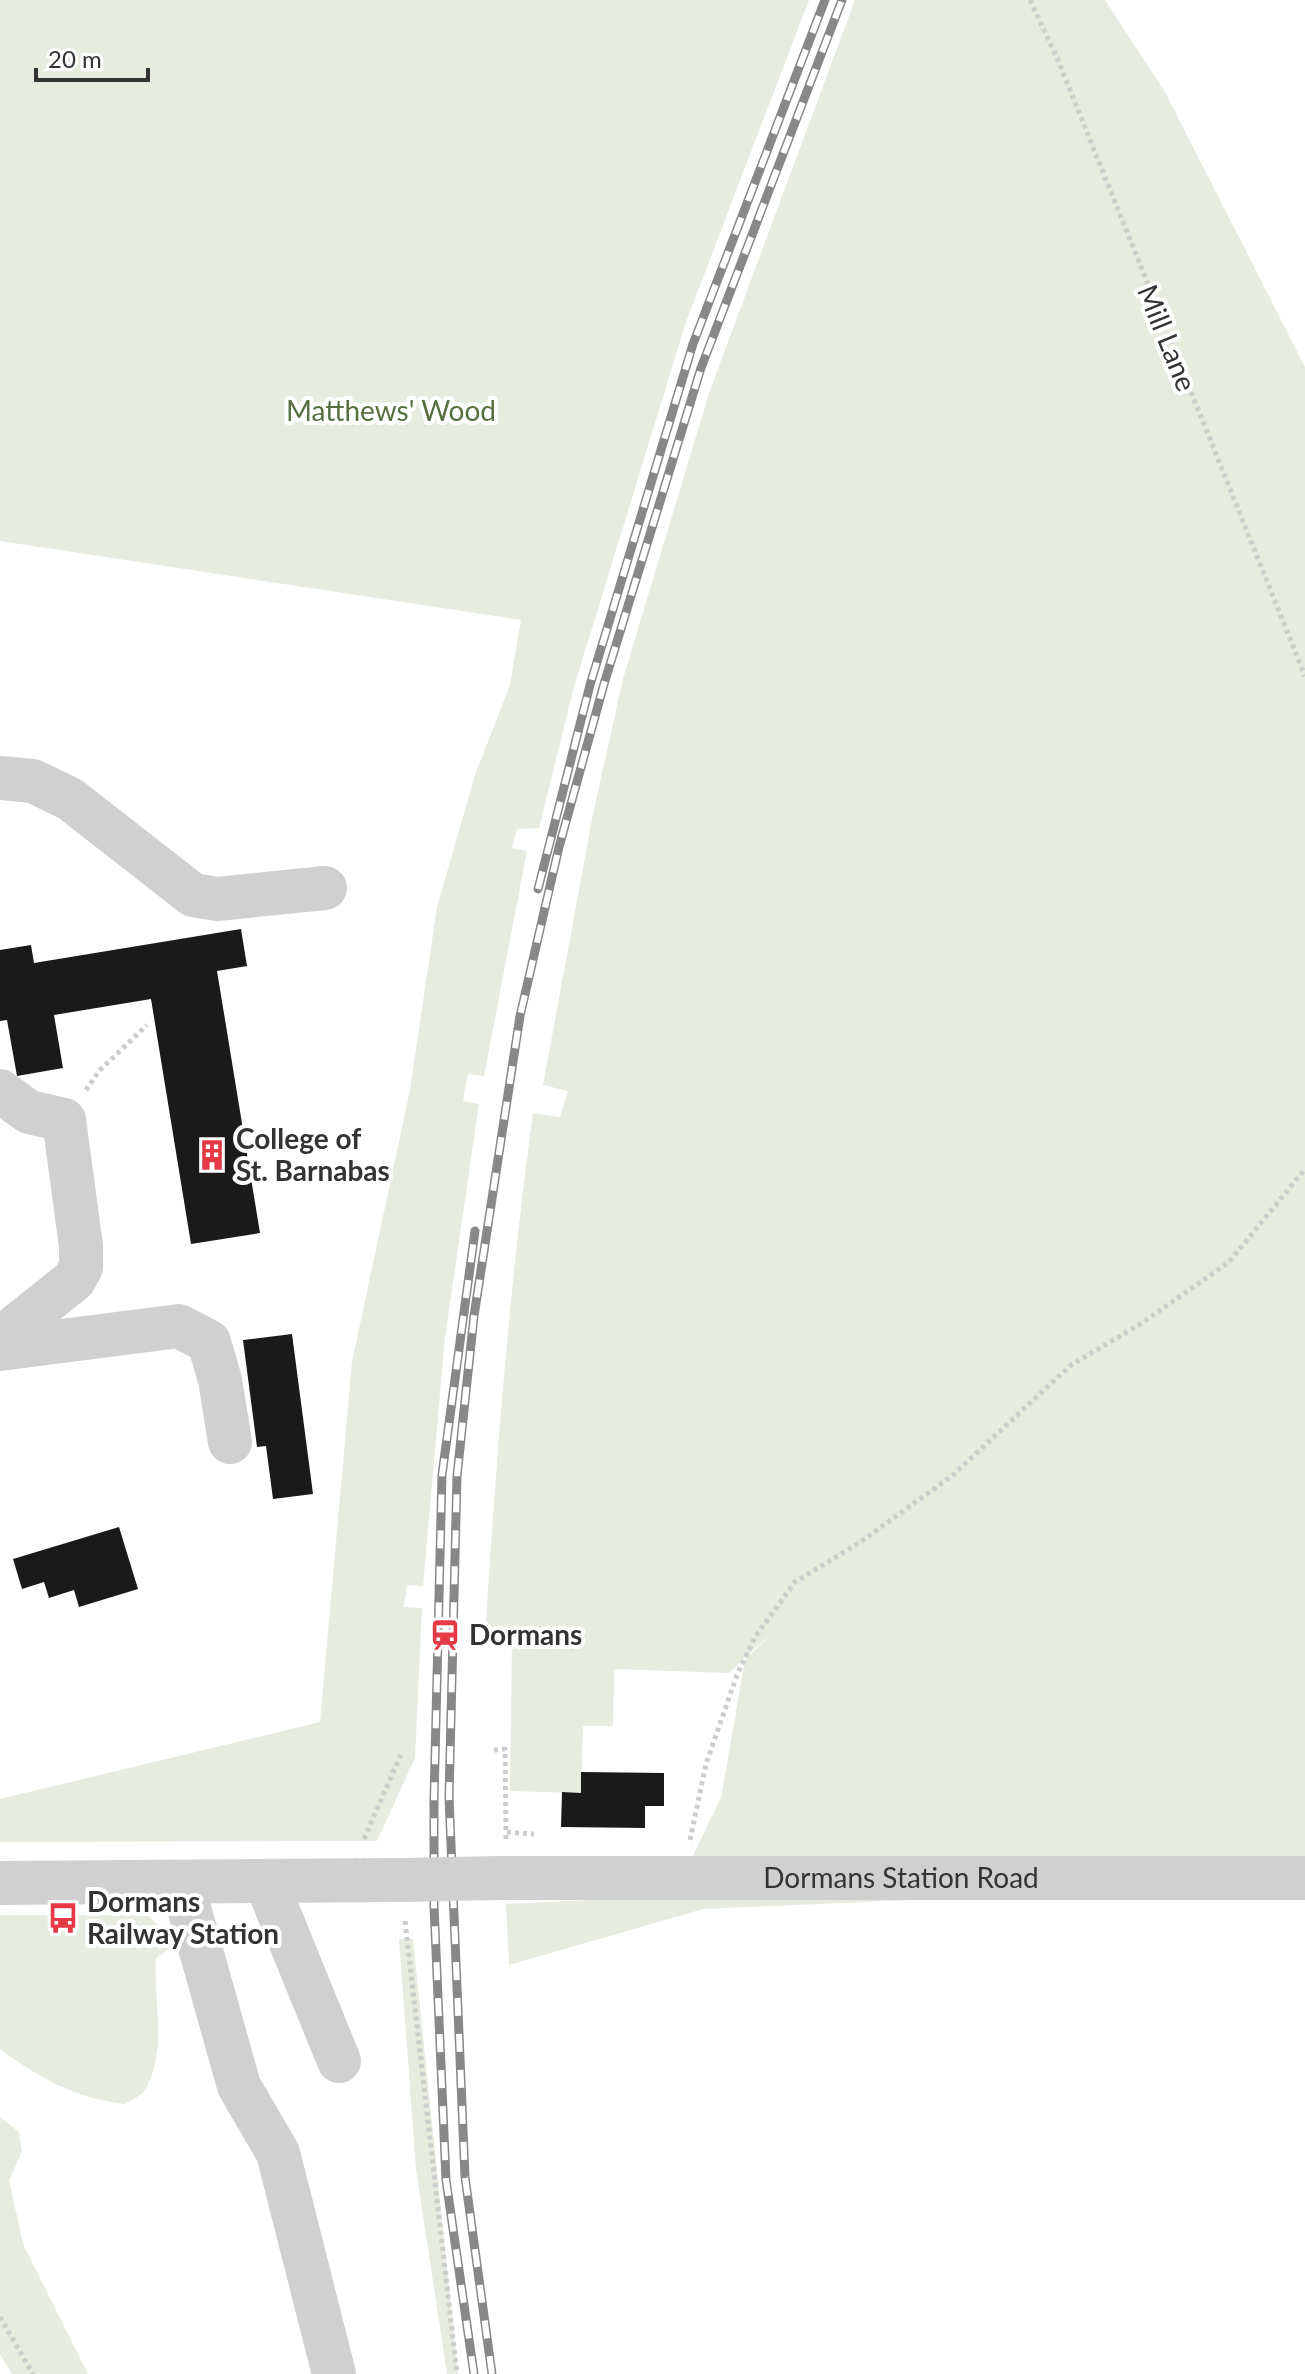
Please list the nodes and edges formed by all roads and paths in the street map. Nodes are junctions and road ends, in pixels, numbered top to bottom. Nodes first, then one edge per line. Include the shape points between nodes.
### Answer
1 (1030, 0) edge
2 (1305, 676) edge
3 (0, 778) edge
4 (325, 888) dead end
5 (147, 1025) dead end
6 (0, 1091) edge
7 (64, 1120) junction
8 (1305, 1169) edge
9 (0, 1339) edge
10 (0, 1349) edge
11 (230, 1442) dead end
12 (494, 1750) dead end
13 (402, 1752) dead end
14 (506, 1832) dead end
15 (691, 1836) dead end
16 (353, 1872) junction
17 (1305, 1878) edge
18 (0, 1883) edge
19 (182, 1883) junction
20 (267, 1884) junction
21 (404, 1913) dead end
22 (339, 2061) dead end
23 (0, 2317) edge
24 (33, 2374) edge
25 (334, 2374) edge
26 (457, 2374) edge

1 - 2 path, Mill Lane
3 - 4 street via 33,781 70,799 193,895 217,899
5 - 7 path via 100,1070
6 - 7 street via 29,1112
7 - 9 street via 81,1267 74,1280
8 - 15 path via 1229,1262 1071,1365 953,1475 795,1582 755,1637 737,1675 706,1764
10 - 11 street via 179,1326 209,1342
12 - 14 path via 505,1749
13 - 16 path
16 - 17 street, Dormans Station Road, bridge via 499,1878
16 - 20 street, Dormans Station Road
18 - 19 street, Dormans Station Road
19 - 20 street, Dormans Station Road
19 - 25 street via 239,2086 278,2153
20 - 22 street
21 - 26 path
23 - 24 path

